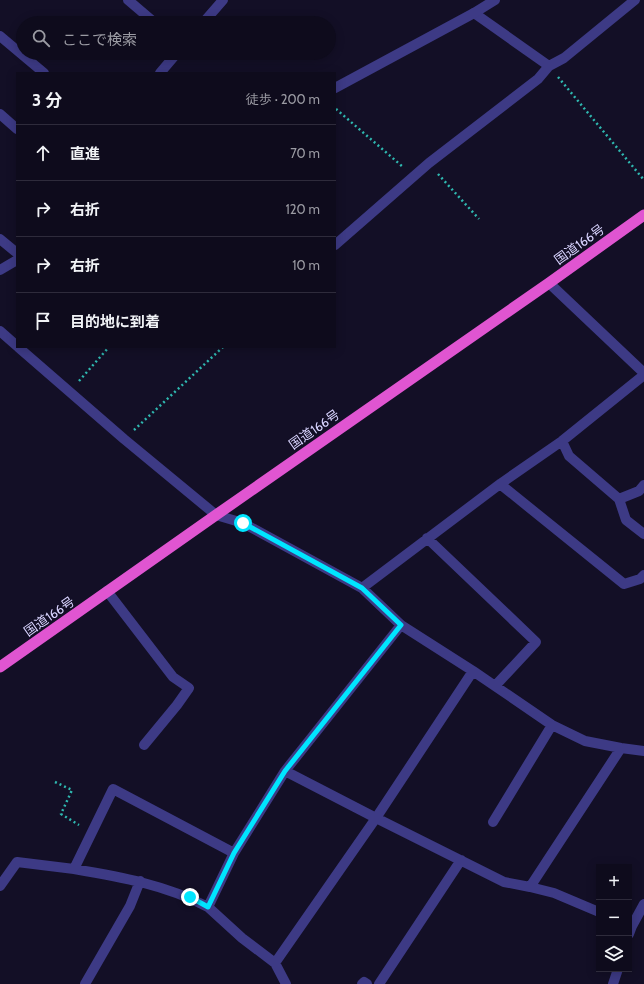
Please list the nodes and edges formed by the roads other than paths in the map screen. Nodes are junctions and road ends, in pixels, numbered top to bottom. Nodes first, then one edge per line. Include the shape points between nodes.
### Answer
1 (128, 0) edge
2 (223, 0) edge
3 (495, 0) edge
4 (635, 0) edge
5 (474, 13) junction
6 (147, 16) edge
7 (209, 16) edge
8 (0, 36) edge
9 (16, 49) edge
10 (29, 60) edge
11 (171, 60) edge
12 (549, 66) junction
13 (43, 72) edge
14 (161, 72) edge
15 (336, 87) edge
16 (0, 114) edge
17 (16, 128) edge
18 (644, 215) edge
19 (0, 240) edge
20 (336, 244) edge
21 (16, 252) edge
22 (16, 261) edge
23 (0, 270) edge
24 (548, 283) junction
25 (0, 331) edge
26 (16, 344) edge
27 (20, 348) edge
28 (644, 374) edge
29 (562, 441) junction
30 (500, 484) junction
31 (644, 485) edge
32 (618, 499) junction
33 (216, 515) junction
34 (644, 534) edge
35 (427, 538) junction
36 (644, 575) edge
37 (362, 588) junction
38 (107, 592) junction
39 (401, 625) junction
40 (0, 667) edge
41 (472, 671) junction
42 (495, 686) junction
43 (552, 725) junction
44 (144, 745) dead end
45 (621, 748) junction
46 (644, 751) edge
47 (285, 771) junction
48 (376, 818) junction
49 (493, 822) dead end
50 (234, 853) junction
51 (461, 860) junction
52 (74, 869) junction
53 (140, 881) junction
54 (0, 886) edge
55 (530, 887) junction
56 (644, 904) edge
57 (208, 907) junction
58 (596, 911) edge
59 (632, 925) edge
60 (275, 963) junction
61 (617, 972) edge
62 (615, 983) edge
63 (85, 984) edge
64 (286, 984) edge
65 (362, 984) edge
66 (367, 984) edge
67 (379, 984) edge

1 - 6 street
2 - 7 street
3 - 5 street
4 - 12 street via 564,58
5 - 12 street
5 - 15 street
8 - 9 street
10 - 13 street
11 - 14 street
12 - 20 street via 538,80 429,163
16 - 17 street
18 - 24 highway, 国道166号
19 - 21 street
22 - 23 street
24 - 28 street
24 - 33 highway, 国道166号
25 - 26 street
27 - 33 street
28 - 29 street
29 - 30 street
29 - 32 street via 569,456
30 - 35 street
30 - 36 street via 624,584 640,579
31 - 32 street via 639,491
32 - 34 street via 626,520
33 - 37 street via 243,523
33 - 38 highway, 国道166号
35 - 37 street
35 - 42 street via 536,642
37 - 39 street
38 - 40 highway, 国道166号
38 - 44 street via 173,677 189,688
39 - 41 street
39 - 47 street
41 - 42 street
41 - 48 street
42 - 43 street
43 - 45 street via 585,741
43 - 49 street
45 - 46 street
45 - 55 street
47 - 48 street
47 - 50 street
48 - 51 street
48 - 60 street
50 - 52 street via 113,789
50 - 57 street
51 - 55 street via 504,882
51 - 67 street
52 - 53 street
52 - 54 street via 17,862
53 - 57 street via 190,897
53 - 63 street via 130,906
55 - 58 street via 554,893
56 - 59 street
57 - 60 street
60 - 64 street
61 - 62 street
65 - 66 street

